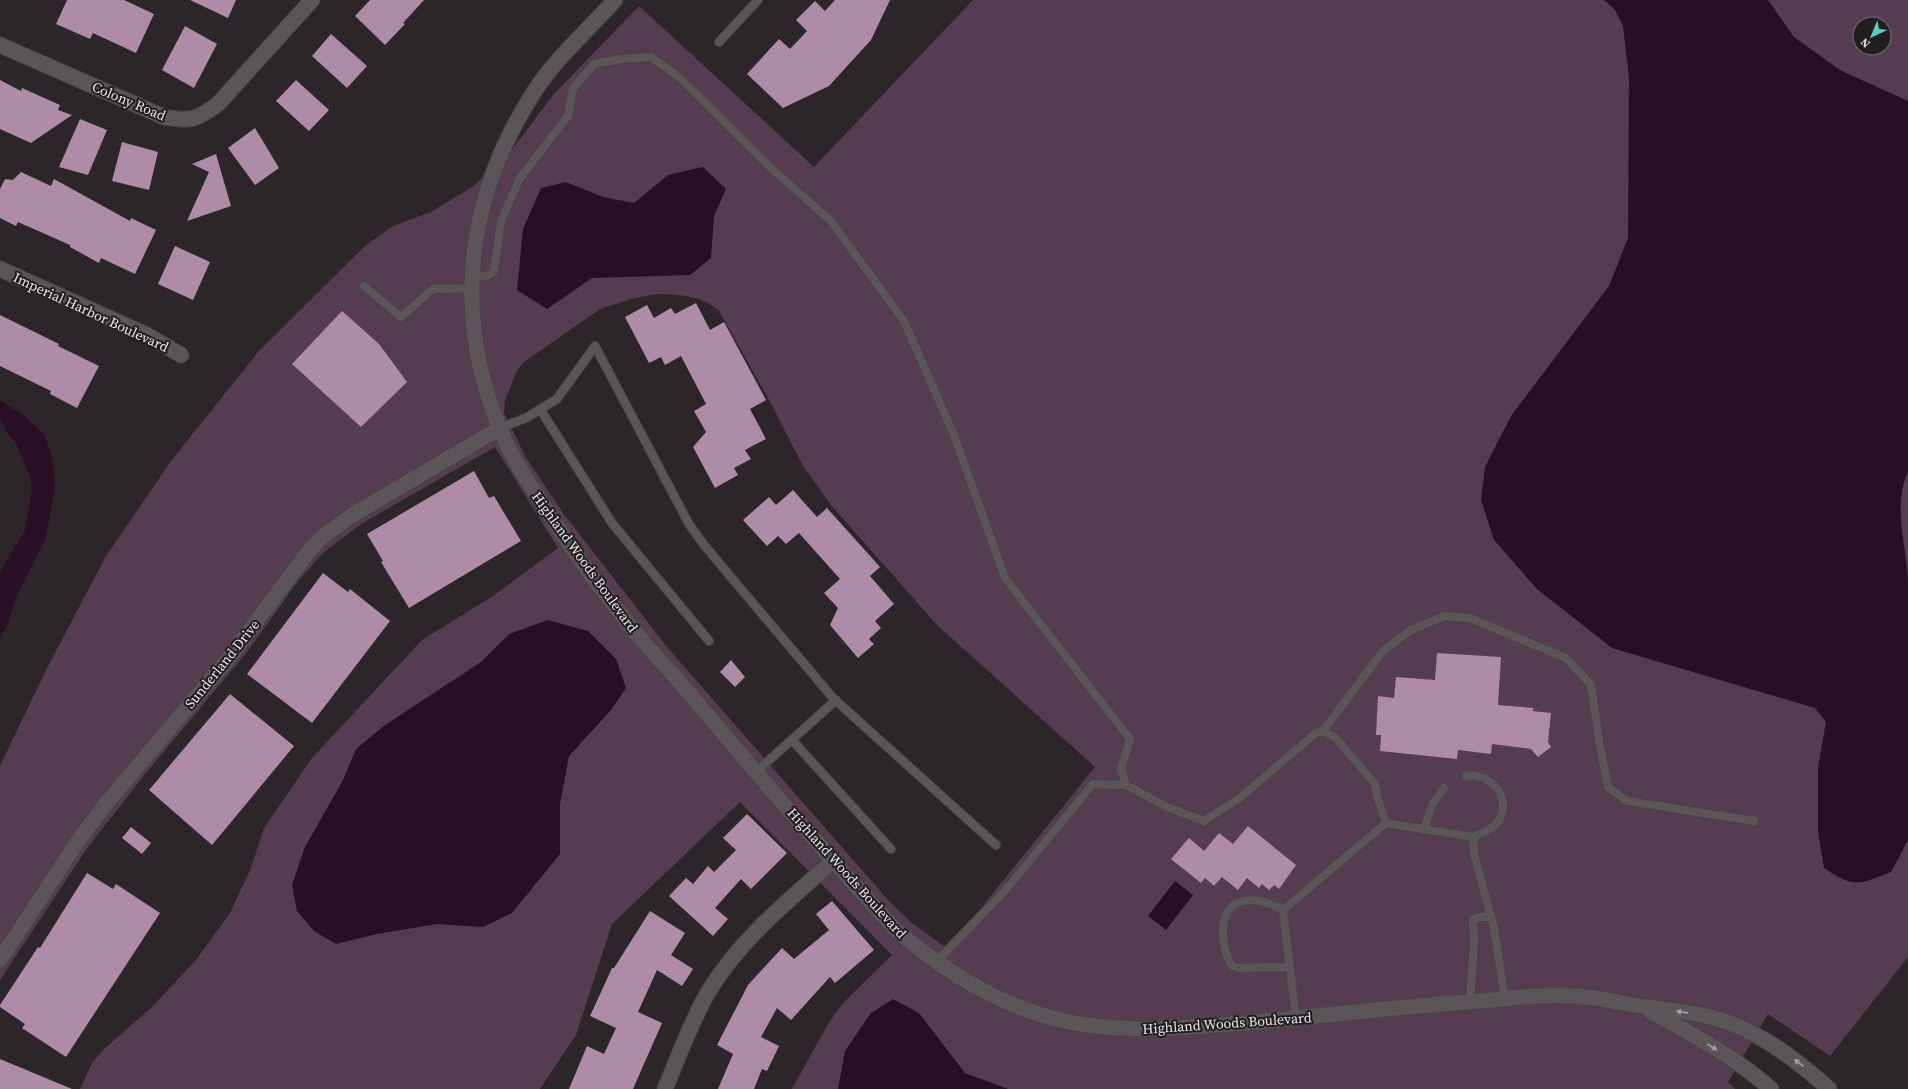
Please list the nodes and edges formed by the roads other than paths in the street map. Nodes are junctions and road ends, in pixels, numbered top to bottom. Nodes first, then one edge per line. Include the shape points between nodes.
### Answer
1 (312, 0) edge
2 (615, 0) edge
3 (758, 0) edge
4 (719, 42) dead end
5 (0, 45) edge
6 (0, 269) edge
7 (472, 282) junction
8 (364, 286) dead end
9 (181, 355) dead end
10 (540, 409) junction
11 (500, 428) junction
12 (709, 641) dead end
13 (836, 700) junction
14 (1323, 731) junction
15 (792, 740) junction
16 (756, 772) junction
17 (1466, 776) dead end
18 (1126, 785) junction
19 (1444, 788) dead end
20 (1754, 821) dead end
21 (1386, 823) junction
22 (1424, 829) junction
23 (1473, 837) junction
24 (996, 845) dead end
25 (891, 849) dead end
26 (834, 860) junction
27 (1283, 910) junction
28 (1491, 917) junction
29 (0, 960) edge
30 (936, 962) junction
31 (1290, 967) junction
32 (1505, 999) junction
33 (1470, 1001) junction
34 (1642, 1006) junction
35 (1296, 1018) junction
36 (665, 1089) edge
37 (1771, 1089) edge
38 (1828, 1089) edge

1 - 5 street, Colony Road via 218,104 202,116 184,121 164,117
2 - 7 street via 547,74 504,144 483,199
3 - 4 lane
6 - 9 street, Imperial Harbor Boulevard via 147,335
7 - 8 lane via 433,289 401,317
7 - 11 street, Highland Woods Boulevard via 473,318 482,376
7 - 18 lane via 494,270 501,221 520,178 568,116 573,88 594,64 651,57 679,76 773,170 831,221 904,321 954,435 1005,578 1130,739 1121,769
10 - 11 lane via 526,418
10 - 12 lane via 612,523
10 - 13 lane via 557,399 595,346 700,540
11 - 16 street, Highland Woods Boulevard via 520,469 591,576 636,634
11 - 29 street, Sunderland Drive via 354,514 322,537 229,658 104,806
13 - 15 lane
13 - 24 lane
14 - 18 lane via 1316,733 1241,796 1204,821 1167,807
14 - 20 lane via 1383,651 1410,630 1444,616 1470,618 1566,658 1592,685 1608,787 1627,801
14 - 21 lane via 1336,738 1375,784
15 - 16 lane
15 - 25 lane
16 - 26 street, Highland Woods Boulevard
17 - 23 lane via 1481,776 1490,781 1502,798 1500,819 1494,826
18 - 30 lane via 1093,784 1004,892
19 - 22 lane via 1432,805
21 - 22 lane
21 - 27 lane
22 - 23 lane
23 - 28 lane via 1474,854
26 - 30 street, Highland Woods Boulevard via 894,928
26 - 36 street via 766,920 733,956 706,996
27 - 31 lane
27 - 31 lane via 1266,902 1239,901 1231,906 1225,914 1223,925 1224,952 1232,966 1239,968
28 - 32 lane
28 - 33 lane via 1477,917 1473,920
30 - 35 street, Highland Woods Boulevard via 984,991 1029,1011 1097,1027 1165,1030
31 - 35 lane
32 - 33 street, Highland Woods Boulevard
32 - 34 street, Highland Woods Boulevard via 1574,996
33 - 35 street, Highland Woods Boulevard
34 -> 37 street, Highland Woods Boulevard via 1710,1045
38 -> 34 street, Highland Woods Boulevard via 1792,1058 1740,1027 1703,1015

